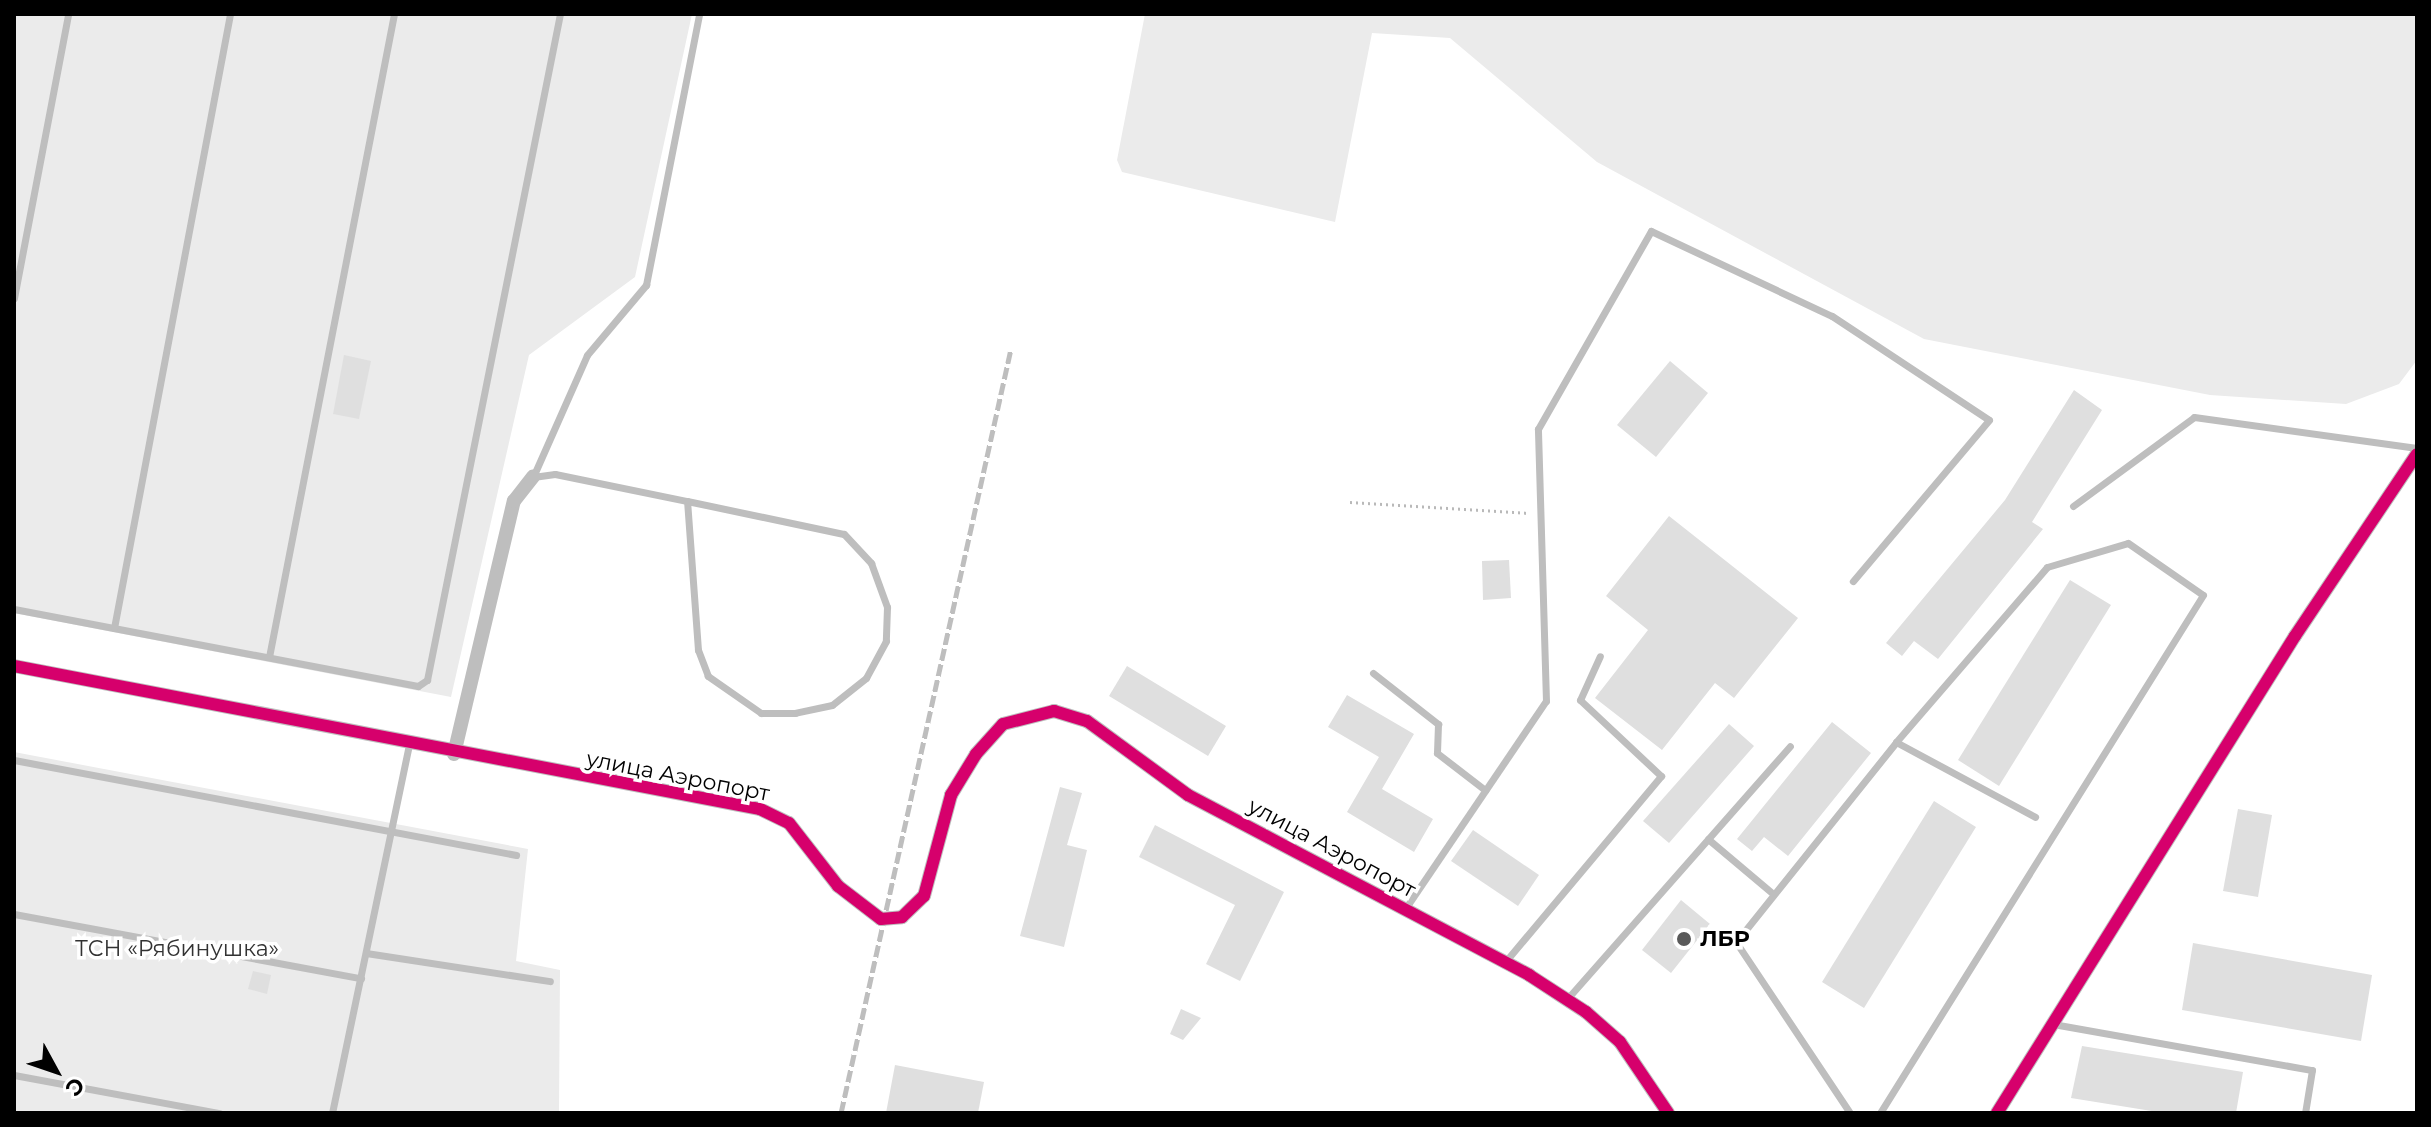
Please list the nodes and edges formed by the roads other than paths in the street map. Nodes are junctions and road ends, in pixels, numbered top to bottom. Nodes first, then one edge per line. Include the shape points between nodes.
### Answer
1 (68, 14) edge
2 (230, 14) edge
3 (394, 14) edge
4 (560, 14) edge
5 (699, 14) edge
6 (14, 298) edge
7 (2417, 451) edge
8 (533, 477) junction
9 (687, 501) junction
10 (2073, 506) dead end
11 (1853, 581) dead end
12 (14, 609) edge
13 (114, 628) junction
14 (1600, 656) dead end
15 (269, 657) junction
16 (14, 666) edge
17 (1373, 673) dead end
18 (1896, 742) junction
19 (409, 745) junction
20 (1790, 746) dead end
21 (454, 754) junction
22 (14, 760) edge
23 (1485, 790) junction
24 (2035, 817) dead end
25 (391, 830) junction
26 (1708, 839) junction
27 (516, 855) dead end
28 (1771, 892) junction
29 (1405, 909) junction
30 (14, 914) edge
31 (366, 953) junction
32 (1505, 962) junction
33 (361, 978) junction
34 (550, 981) dead end
35 (1567, 999) junction
36 (2053, 1024) junction
37 (14, 1075) edge
38 (220, 1113) edge
39 (332, 1113) edge
40 (1668, 1113) edge
41 (1850, 1113) edge
42 (1880, 1113) edge
43 (1997, 1113) edge
44 (2305, 1113) edge

1 - 6 lane
2 - 13 lane
3 - 15 lane
4 - 15 lane via 435,664 418,686
5 - 8 lane via 646,285 587,355
7 - 10 lane via 2194,417
7 - 36 street
8 - 9 lane via 555,474
8 - 21 street via 514,501
9 - 9 lane via 698,650 708,676 761,713 832,705 866,678 886,641 887,607 871,563 844,534
11 - 23 lane via 1989,420 1832,316 1651,231 1538,429 1546,701
12 - 13 lane
13 - 15 lane
14 - 32 lane via 1580,700 1661,776
16 - 19 street, улица Аэропорт
17 - 23 lane via 1438,724 1437,753
18 - 24 lane
18 - 28 lane
18 - 42 lane via 2047,567 2128,543 2203,595
19 - 21 street, улица Аэропорт
19 - 25 lane
20 - 26 lane
21 - 29 street, улица Аэропорт via 760,809 789,823 838,886 881,919 902,917 924,896 951,795 976,754 1003,724 1054,711 1087,721 1188,795
22 - 25 lane
23 - 29 lane
25 - 27 lane
25 - 31 lane
26 - 28 lane
26 - 35 lane
28 - 41 lane via 1736,942
29 - 32 street, улица Аэропорт
30 - 33 lane
31 - 33 lane
31 - 34 lane
32 - 35 street, улица Аэропорт
33 - 39 lane
35 - 40 street, улица Аэропорт via 1620,1042
36 - 43 street
36 - 44 lane via 2312,1070
37 - 38 lane

